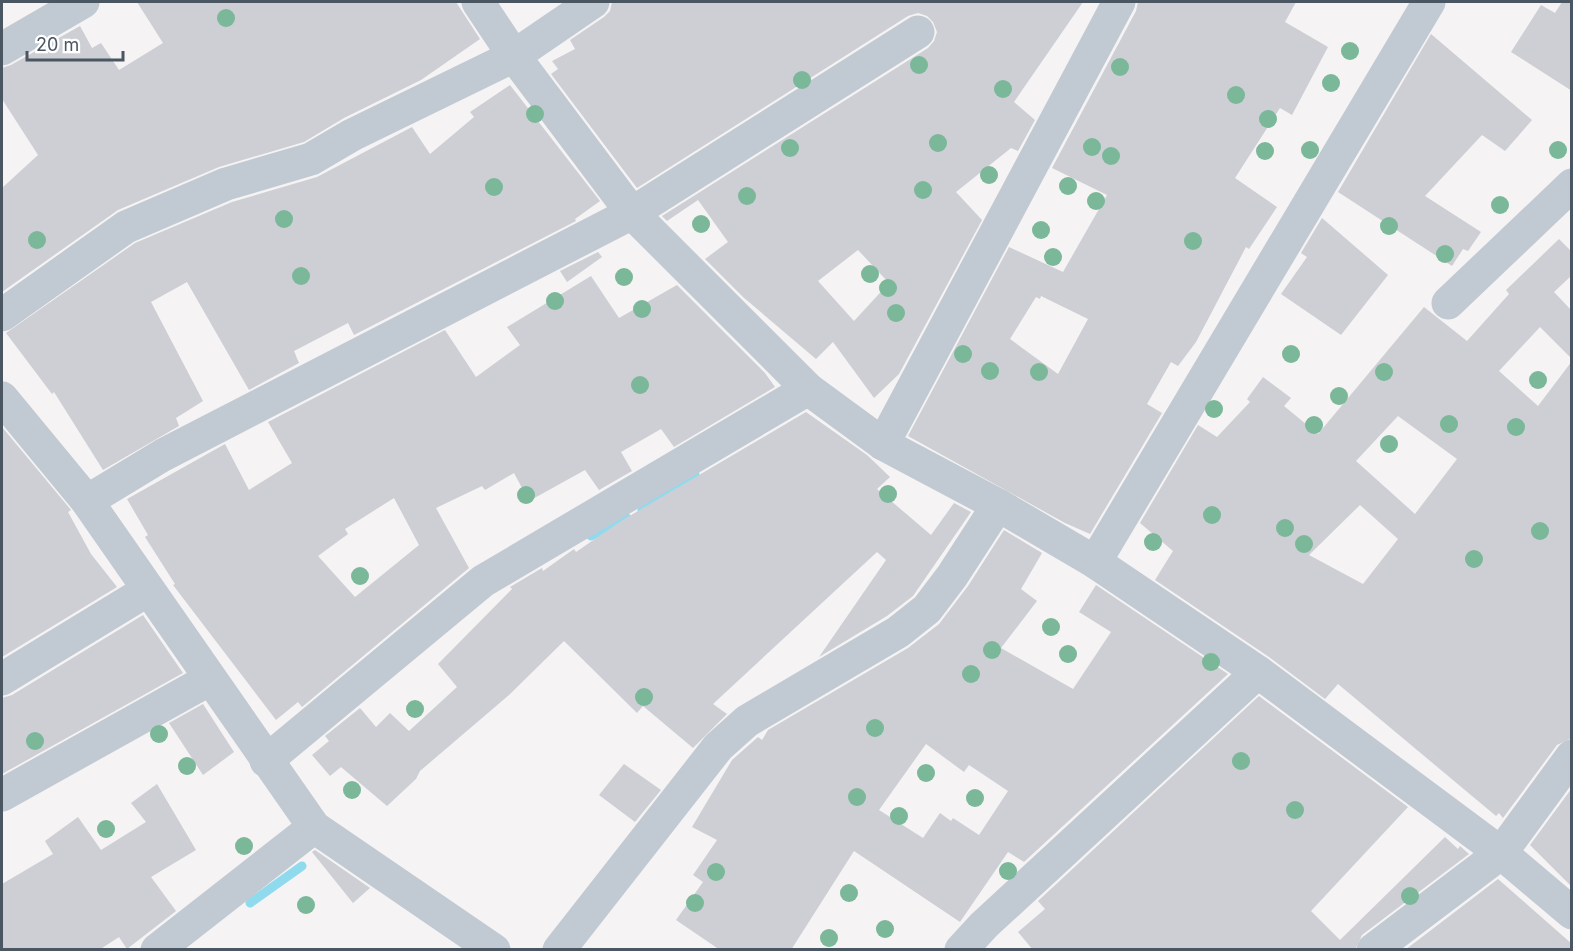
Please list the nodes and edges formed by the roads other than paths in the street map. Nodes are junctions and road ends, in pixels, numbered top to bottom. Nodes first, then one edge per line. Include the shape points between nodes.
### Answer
1 (83, 2) edge
2 (478, 2) edge
3 (593, 2) edge
4 (1119, 2) edge
5 (1429, 2) edge
6 (918, 32) dead end
7 (2, 49) edge
8 (514, 56) junction
9 (1572, 185) edge
10 (632, 213) junction
11 (1448, 303) dead end
12 (2, 315) edge
13 (808, 389) junction
14 (2, 398) edge
15 (883, 444) junction
16 (87, 501) junction
17 (998, 505) junction
18 (1095, 562) junction
19 (148, 590) junction
20 (1258, 672) junction
21 (2, 678) edge
22 (210, 679) junction
23 (1572, 756) edge
24 (266, 760) junction
25 (2, 795) edge
26 (314, 827) junction
27 (1501, 853) junction
28 (1572, 913) edge
29 (157, 950) edge
30 (494, 950) edge
31 (559, 950) edge
32 (961, 950) edge
33 (1373, 950) edge

1 - 7 street
2 - 8 street
3 - 8 street
4 - 15 street
5 - 18 street
6 - 10 street
8 - 10 street
8 - 12 street via 311,159 226,184 126,227
9 - 11 street
10 - 13 street
10 - 16 street via 163,455
13 - 15 street
13 - 24 street via 483,581
14 - 16 street
15 - 17 street
16 - 19 street
17 - 18 street
17 - 31 street via 927,609 898,632 747,721 718,747
18 - 20 street
19 - 21 street
19 - 22 street
20 - 27 street
20 - 32 street
22 - 24 street
22 - 25 street
23 - 27 street
24 - 26 street
26 - 29 street
26 - 30 street
27 - 28 street
27 - 33 street

